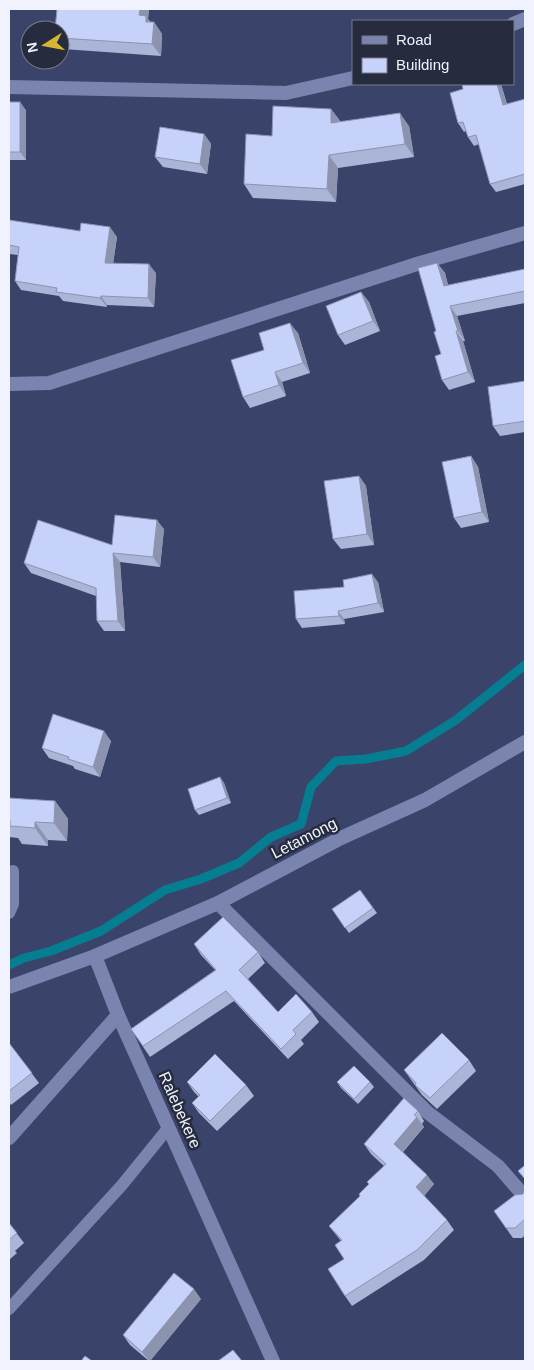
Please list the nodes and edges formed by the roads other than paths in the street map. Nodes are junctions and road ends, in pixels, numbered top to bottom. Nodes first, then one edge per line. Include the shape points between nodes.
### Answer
1 (352, 78) edge
2 (9, 87) edge
3 (525, 233) edge
4 (9, 384) edge
5 (525, 742) edge
6 (13, 871) dead end
7 (218, 903) junction
8 (9, 914) edge
9 (95, 956) junction
10 (9, 987) edge
11 (118, 1015) junction
12 (169, 1128) junction
13 (9, 1138) edge
14 (525, 1197) edge
15 (9, 1309) edge
16 (273, 1361) edge

1 - 2 street via 286,93
3 - 4 street via 420,263 49,383
5 - 7 street, Letamong via 425,800 340,838
6 - 8 lane via 13,904
7 - 9 street, Letamong
7 - 14 street via 427,1112 498,1166
9 - 10 street
9 - 11 street, Ralebekere
11 - 12 street, Ralebekere
11 - 13 street
12 - 15 lane via 122,1185
12 - 16 street, Ralebekere

